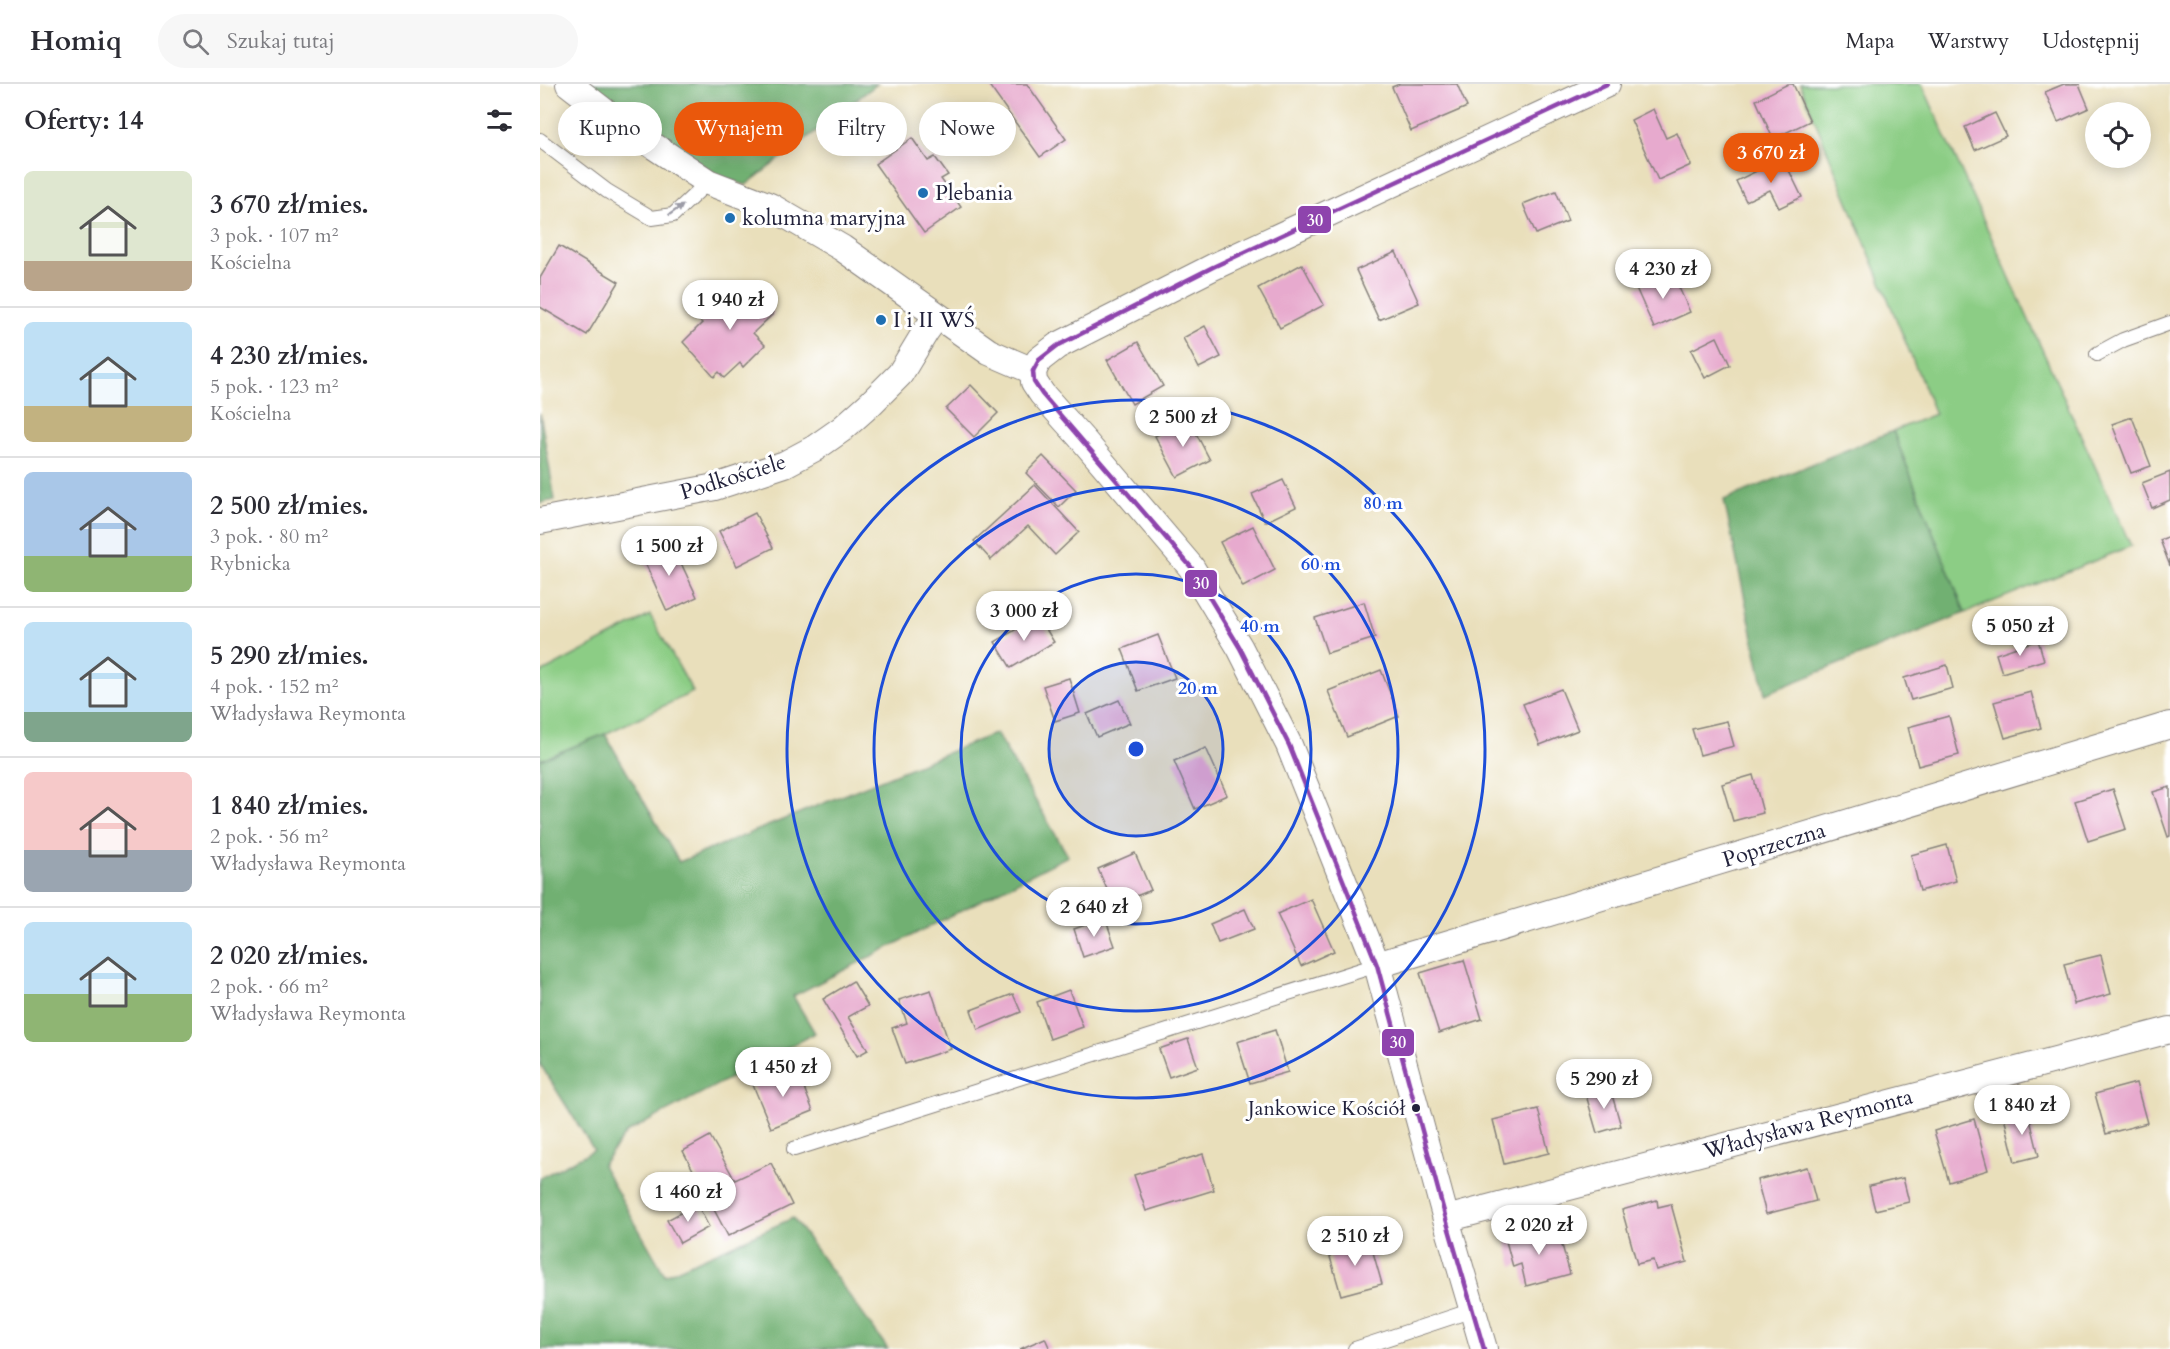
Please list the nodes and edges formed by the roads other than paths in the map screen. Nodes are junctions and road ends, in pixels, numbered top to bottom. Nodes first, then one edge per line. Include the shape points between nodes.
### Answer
1 (569, 84) edge
2 (1607, 84) edge
3 (540, 140) edge
4 (708, 182) junction
5 (937, 316) junction
6 (2170, 323) edge
7 (2097, 354) dead end
8 (1033, 371) junction
9 (540, 521) edge
10 (2170, 725) edge
11 (1377, 965) junction
12 (2170, 1030) edge
13 (794, 1149) dead end
14 (1446, 1219) junction
15 (1473, 1310) junction
16 (1355, 1349) edge
17 (1484, 1349) edge

1 - 4 street via 622,126
2 - 8 street via 1213,267 1057,346 1039,360
3 -> 4 lane via 607,191 652,218 673,215
4 - 5 street via 770,206 842,248
5 - 8 street via 989,352
5 - 9 street, Podkościele via 900,374 870,404 842,429 785,464 715,487
6 - 7 lane
8 - 11 street via 1034,382 1042,394 1191,567 1240,648 1288,745
10 - 11 street, Poprzeczna
11 - 13 lane
11 - 14 street
12 - 14 street, Władysława Reymonta
14 - 15 street
15 - 16 lane
15 - 17 street

